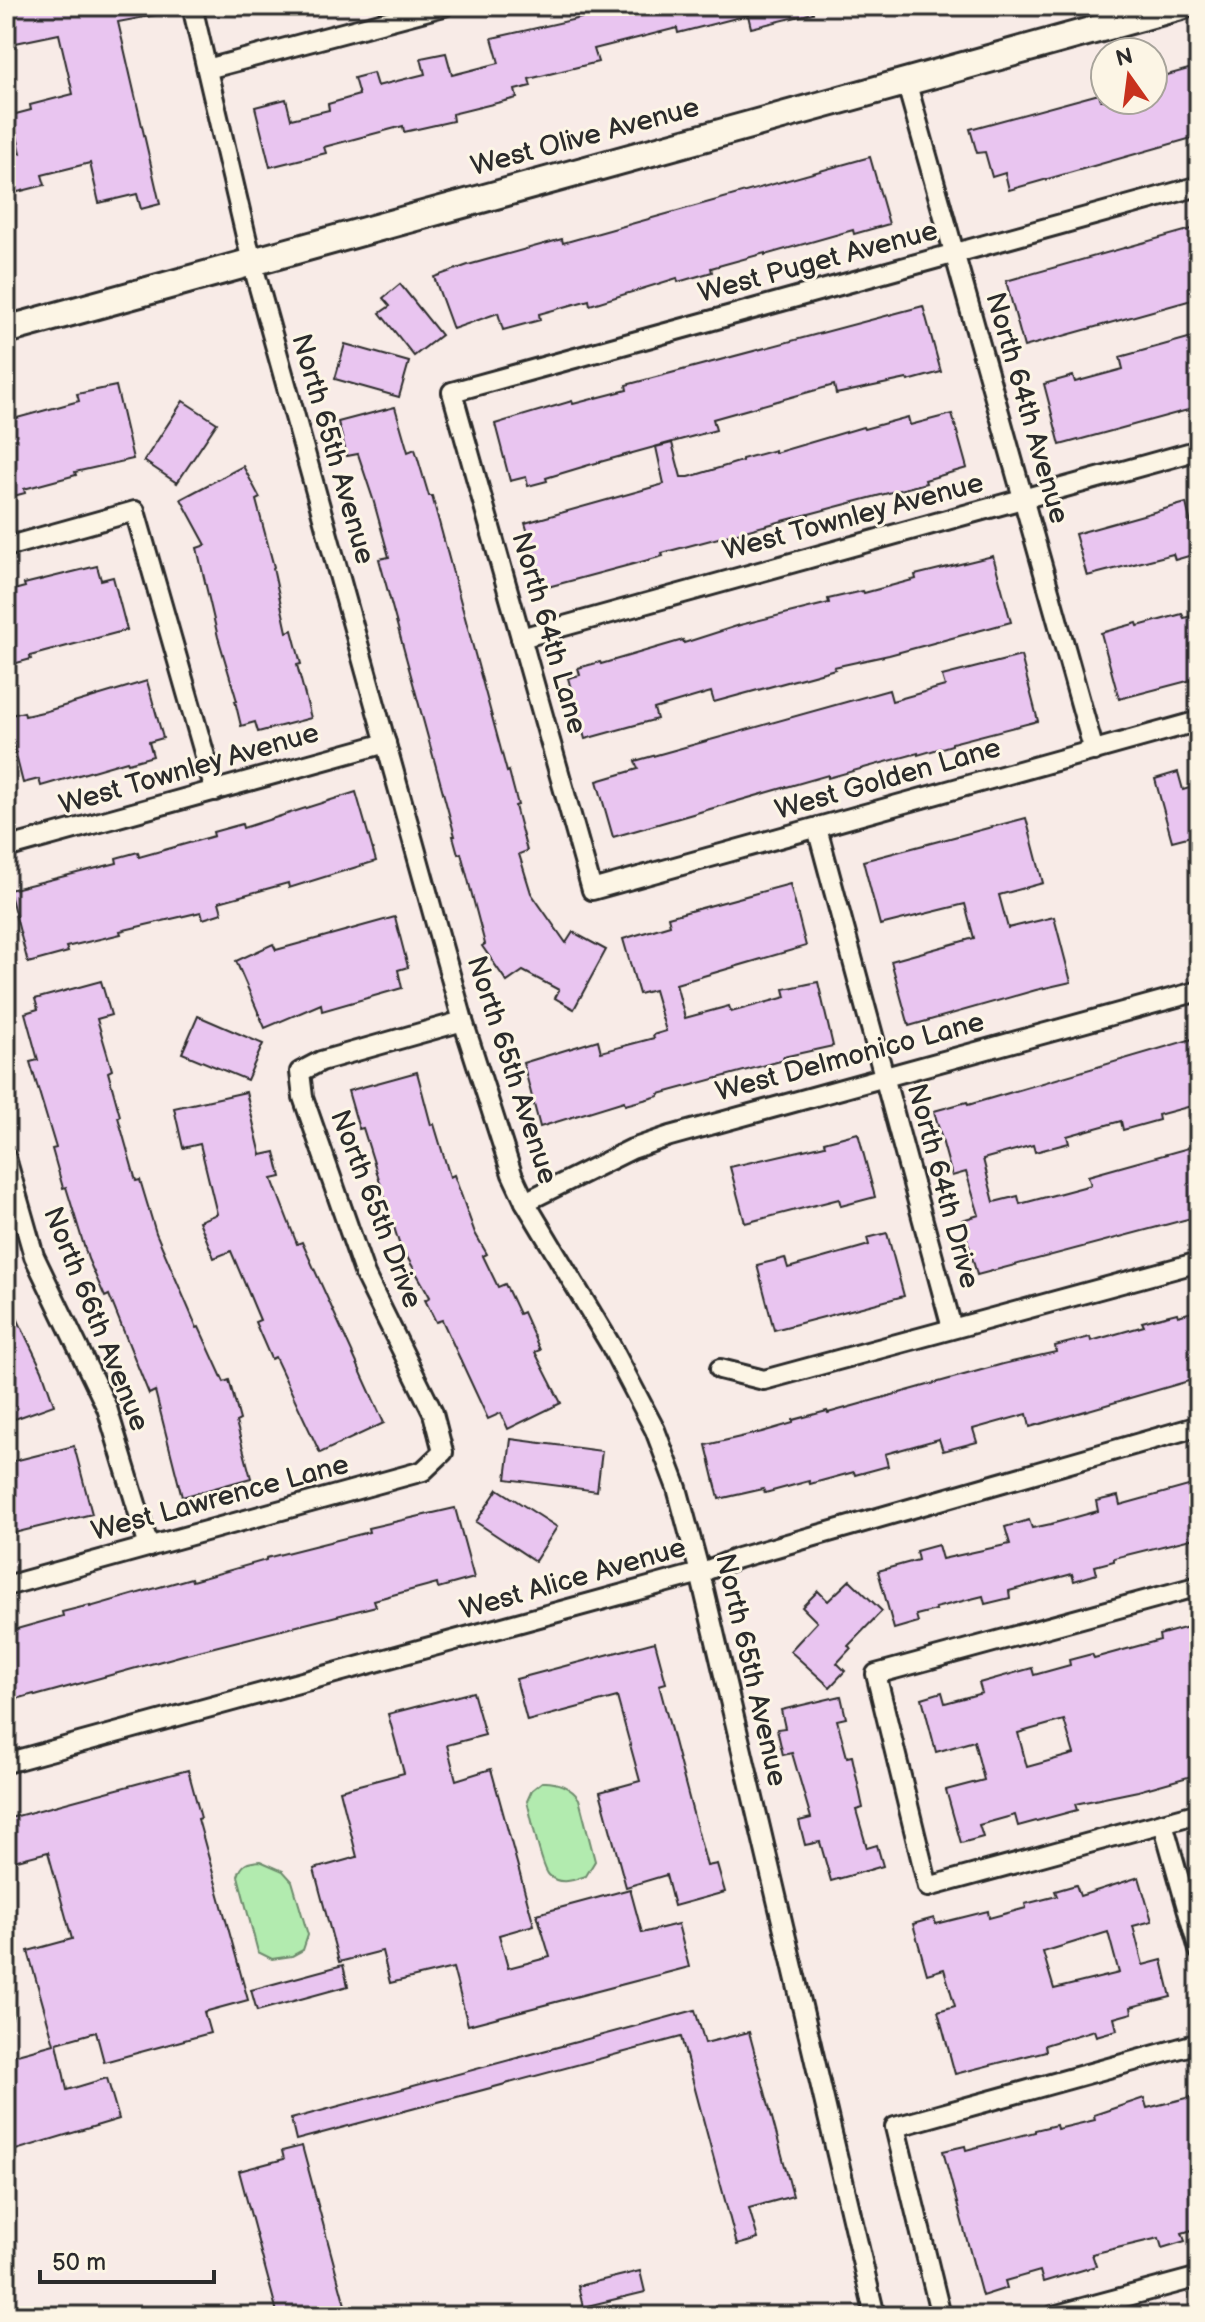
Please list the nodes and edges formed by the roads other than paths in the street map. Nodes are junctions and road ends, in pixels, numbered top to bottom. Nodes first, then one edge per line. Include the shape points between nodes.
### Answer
1 (192, 6) edge
2 (444, 6) edge
3 (1181, 6) edge
4 (207, 69) junction
5 (906, 81) junction
6 (1199, 186) edge
7 (954, 254) junction
8 (252, 262) junction
9 (6, 330) edge
10 (452, 392) joint
11 (1199, 450) edge
12 (1023, 499) junction
13 (6, 547) edge
14 (521, 638) junction
15 (1199, 721) edge
16 (386, 743) junction
17 (1094, 751) junction
18 (215, 791) junction
19 (817, 828) junction
20 (6, 848) edge
21 (592, 890) joint
22 (1199, 991) edge
23 (463, 1021) junction
24 (885, 1078) junction
25 (6, 1158) edge
26 (525, 1202) junction
27 (1199, 1262) edge
28 (952, 1328) junction
29 (720, 1369) dead end
30 (1199, 1426) edge
31 (443, 1452) joint
32 (149, 1547) junction
33 (700, 1573) junction
34 (6, 1586) edge
35 (1199, 1586) edge
36 (6, 1763) edge
37 (1199, 1813) edge
38 (1163, 1823) junction
39 (1199, 1950) edge
40 (1199, 2043) edge
41 (1199, 2277) edge
42 (875, 2316) edge
43 (941, 2316) edge
44 (1053, 2316) edge

1 - 4 street, North 65th Avenue
2 - 4 street
3 - 5 main road, West Olive Avenue
4 - 8 street, North 65th Avenue
5 - 7 street, North 64th Avenue
5 - 8 main road, West Olive Avenue
6 - 7 street, West Puget Avenue
7 - 10 street, West Puget Avenue
7 - 12 street, North 64th Avenue
8 - 9 main road, West Olive Avenue
8 - 16 street, North 65th Avenue
10 - 14 street, North 64th Lane
11 - 12 street, West Townley Avenue
12 - 14 street, West Townley Avenue
12 - 17 street, North 64th Avenue
13 - 18 street via 135,511
14 - 21 street, North 64th Lane
15 - 17 street, West Golden Lane
16 - 18 street, West Townley Avenue
16 - 23 street, North 65th Avenue
17 - 19 street, West Golden Lane
18 - 20 street, West Townley Avenue
19 - 21 street, West Golden Lane
19 - 24 street, North 64th Drive
22 - 24 street, West Delmonico Lane
23 - 26 street, North 65th Avenue via 501,1146
23 - 31 street, North 65th Drive via 321,1061 300,1072 303,1097 365,1275 433,1413
24 - 26 street, West Delmonico Lane via 632,1149
24 - 28 street, North 64th Drive
25 - 32 street, North 66th Avenue via 34,1256 107,1408
26 - 33 street, North 65th Avenue via 655,1430
27 - 28 street
28 - 29 street via 764,1380
30 - 33 street, West Alice Avenue via 753,1553
31 - 32 street, West Lawrence Lane via 423,1471
32 - 34 street, West Lawrence Lane
33 - 36 street, West Alice Avenue
33 - 42 street, North 65th Avenue
35 - 38 street via 876,1674 928,1887
37 - 38 street
38 - 39 street
40 - 43 street via 895,2127
41 - 44 street

